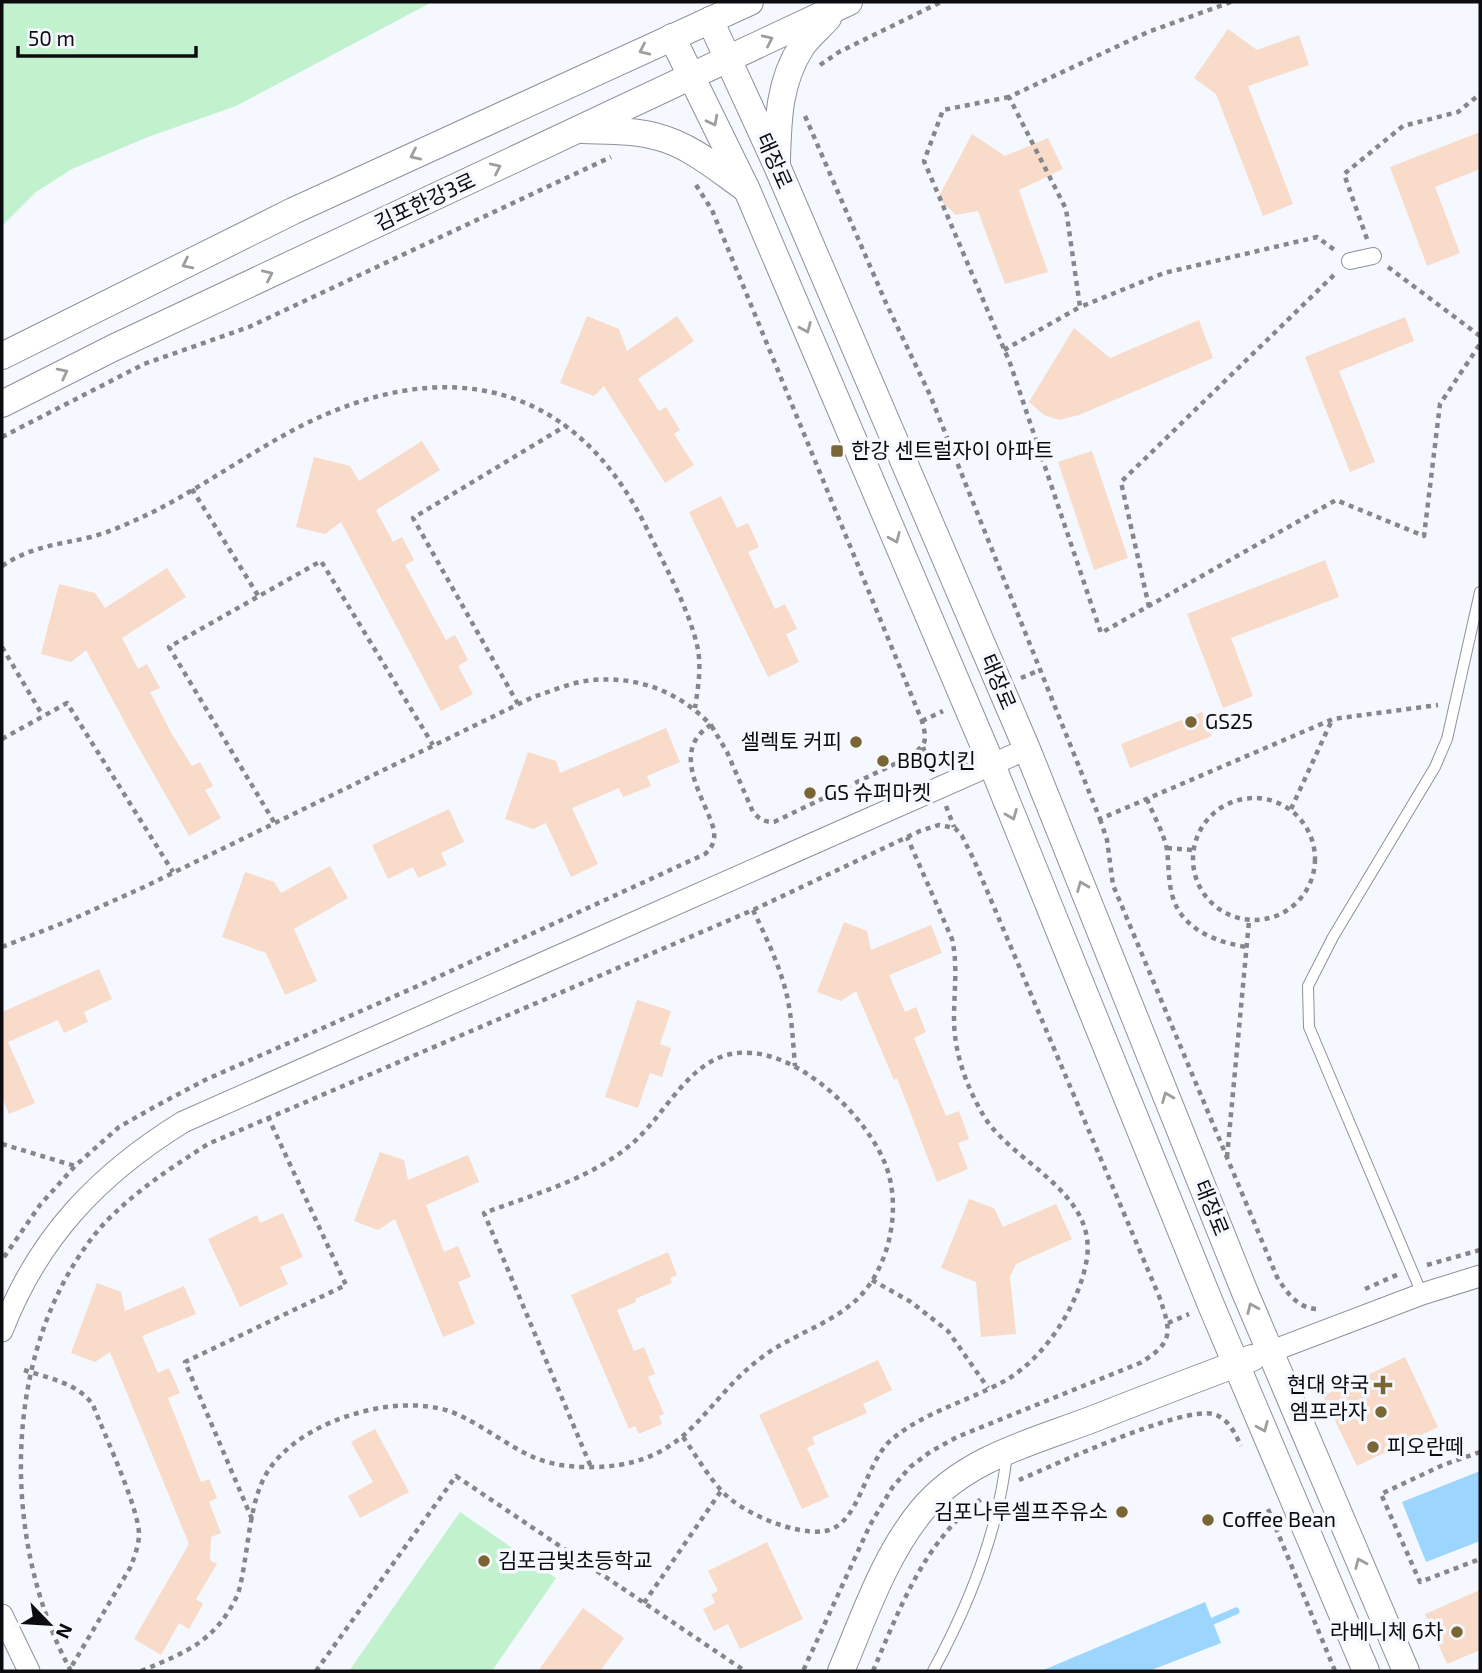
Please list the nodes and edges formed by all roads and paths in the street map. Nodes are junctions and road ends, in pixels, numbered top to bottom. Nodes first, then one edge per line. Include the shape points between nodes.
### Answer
1 (750, 2) edge
2 (941, 2) edge
3 (1231, 2) edge
4 (845, 4) edge
5 (710, 20) junction
6 (672, 37) junction
7 (727, 59) junction
8 (813, 73) dead end
9 (691, 77) junction
10 (1480, 94) edge
11 (1009, 97) junction
12 (802, 108) dead end
13 (578, 130) junction
14 (614, 155) dead end
15 (777, 166) junction
16 (690, 179) dead end
17 (747, 190) junction
18 (1373, 256) junction
19 (1350, 261) junction
20 (1080, 307) junction
21 (1480, 336) edge
22 (1480, 344) edge
23 (1004, 350) junction
24 (2, 356) edge
25 (2, 404) edge
26 (567, 425) junction
27 (2, 437) edge
28 (192, 489) junction
29 (2, 566) edge
30 (1480, 592) edge
31 (259, 597) junction
32 (1149, 607) junction
33 (2, 647) edge
34 (1455, 703) junction
35 (518, 704) junction
36 (695, 708) junction
37 (43, 716) junction
38 (1333, 719) junction
39 (711, 725) junction
40 (2, 739) edge
41 (433, 745) junction
42 (1027, 749) junction
43 (992, 765) junction
44 (1147, 799) junction
45 (1291, 809) junction
46 (1100, 818) junction
47 (274, 822) junction
48 (907, 837) junction
49 (715, 838) dead end
50 (1167, 848) junction
51 (1193, 850) junction
52 (173, 872) junction
53 (753, 910) junction
54 (1249, 921) junction
55 (2, 947) edge
56 (1246, 947) junction
57 (795, 1066) junction
58 (268, 1117) junction
59 (2, 1144) edge
60 (1226, 1158) junction
61 (75, 1166) dead end
62 (1480, 1250) edge
63 (1412, 1269) junction
64 (1480, 1276) edge
65 (872, 1280) junction
66 (1354, 1294) dead end
67 (1422, 1294) junction
68 (1331, 1305) dead end
69 (2, 1331) edge
70 (36, 1333) dead end
71 (1272, 1351) junction
72 (27, 1357) dead end
73 (1237, 1364) junction
74 (24, 1370) junction
75 (21, 1382) dead end
76 (988, 1388) junction
77 (683, 1437) junction
78 (1242, 1448) dead end
79 (1007, 1451) junction
80 (1480, 1452) edge
81 (591, 1467) junction
82 (1004, 1486) junction
83 (721, 1491) junction
84 (1263, 1497) dead end
85 (253, 1519) junction
86 (1480, 1559) edge
87 (644, 1603) junction
88 (2, 1615) edge
89 (43, 1625) dead end
90 (70, 1670) edge
91 (29, 1671) edge
92 (141, 1671) edge
93 (316, 1671) edge
94 (745, 1671) edge
95 (803, 1671) edge
96 (841, 1671) edge
97 (873, 1671) edge
98 (933, 1671) edge
99 (1335, 1671) edge
100 (1366, 1671) edge
101 (1406, 1671) edge

1 - 5 street
2 - 8 path via 839,52
3 - 11 path via 1149,32
7 -> 4 street, 김포한강3로
4 - 15 street via 803,44 791,65 778,108
5 - 6 street
5 - 7 street, 태장로
6 - 9 street
6 -> 24 street via 293,211
7 - 9 street, 김포한강3로
7 - 15 street, 태장로
9 - 13 street, 김포한강3로
9 -> 17 street
10 - 18 path via 1458,112 1404,126 1344,174
11 - 20 path via 1066,209
11 - 23 path via 943,110 924,161
12 - 46 path via 930,395
13 - 17 street via 660,137 689,150
25 -> 13 street, 김포한강3로
14 - 27 path via 249,327 144,364
15 - 42 street, 태장로
16 - 39 path via 712,210 926,737 923,747 907,758 767,822 753,812
17 -> 43 street
18 - 19 street
18 - 21 path
19 - 20 path via 1317,237 1164,273
19 - 32 path via 1121,482
20 - 23 path
22 - 32 path via 1440,404 1424,536 1336,500
23 - 32 path via 1101,633
26 - 28 path via 518,399 486,390 417,388 337,410
26 - 35 path via 413,518
26 - 36 path via 600,456 625,489 671,581 697,646
28 - 29 path via 117,528 36,548
28 - 31 path
30 - 34 lane
31 - 41 path via 321,561
31 - 47 path via 169,647
33 - 37 path
34 - 38 path
34 - 63 lane via 1435,767 1308,986 1309,1027
35 - 36 path via 589,680 618,680 654,687
35 - 41 path
36 - 39 path
37 - 40 path
37 - 52 path via 67,703
38 - 44 path
38 - 45 path
39 - 49 path via 696,740 691,764
41 - 47 path
42 - 43 street
71 -> 42 street, 태장로
43 - 69 street via 183,1122 129,1158 68,1216 26,1276
43 -> 73 street
44 - 46 path
44 - 50 path
45 - 51 path via 1274,800 1234,800 1202,825
45 - 54 path via 1313,842 1311,881 1286,911
46 - 60 path via 1113,885
47 - 52 path
48 - 53 path
48 - 76 path via 952,939 955,1038 970,1088 998,1134 1072,1204 1087,1236 1080,1282 1060,1324 1026,1365
48 - 95 path via 939,825 955,828 962,836 1159,1296 1168,1334 1163,1345 1140,1363 957,1437 910,1467 870,1525
50 - 51 path
50 - 56 path via 1174,901 1189,923 1222,943
51 - 54 path via 1198,887 1211,904 1228,916
52 - 55 path
53 - 57 path via 787,994
53 - 58 path
54 - 56 path
56 - 60 path
57 - 65 path via 849,1110 879,1149 888,1170 890,1233
57 - 81 path via 751,1052 712,1060 694,1072 646,1130 610,1159 571,1180 484,1213
58 - 70 path via 208,1144 124,1203 59,1283
58 - 85 path via 346,1285 185,1362
59 - 61 path
60 - 68 path via 1288,1294 1308,1309
62 - 63 path
63 - 66 path
63 - 67 lane
64 - 67 street
65 - 76 path via 948,1331
65 - 77 path via 842,1312 743,1372
67 - 71 street
71 - 73 street
101 -> 71 street, 태장로
72 - 74 path
73 - 79 street
73 -> 100 street
74 - 75 path
74 - 90 path via 87,1396 129,1496 139,1534 130,1568
76 - 83 path via 892,1439 877,1454 849,1516 827,1531 777,1523
77 - 81 path via 641,1460
77 - 83 path
78 - 82 path via 1223,1418 1194,1414
79 - 82 lane
79 - 96 street via 964,1472 923,1510 886,1567
80 - 86 path via 1381,1494 1420,1582
81 - 85 path via 533,1457 448,1411 429,1407 378,1410 328,1423 285,1450 261,1483
82 - 97 path via 965,1510 942,1535 915,1578
82 - 98 lane via 981,1566 952,1638
83 - 87 path
84 - 99 path
85 - 92 path via 238,1594 216,1630 200,1643
87 - 93 path via 456,1476
87 - 94 path
88 - 91 street
89 - 90 path

